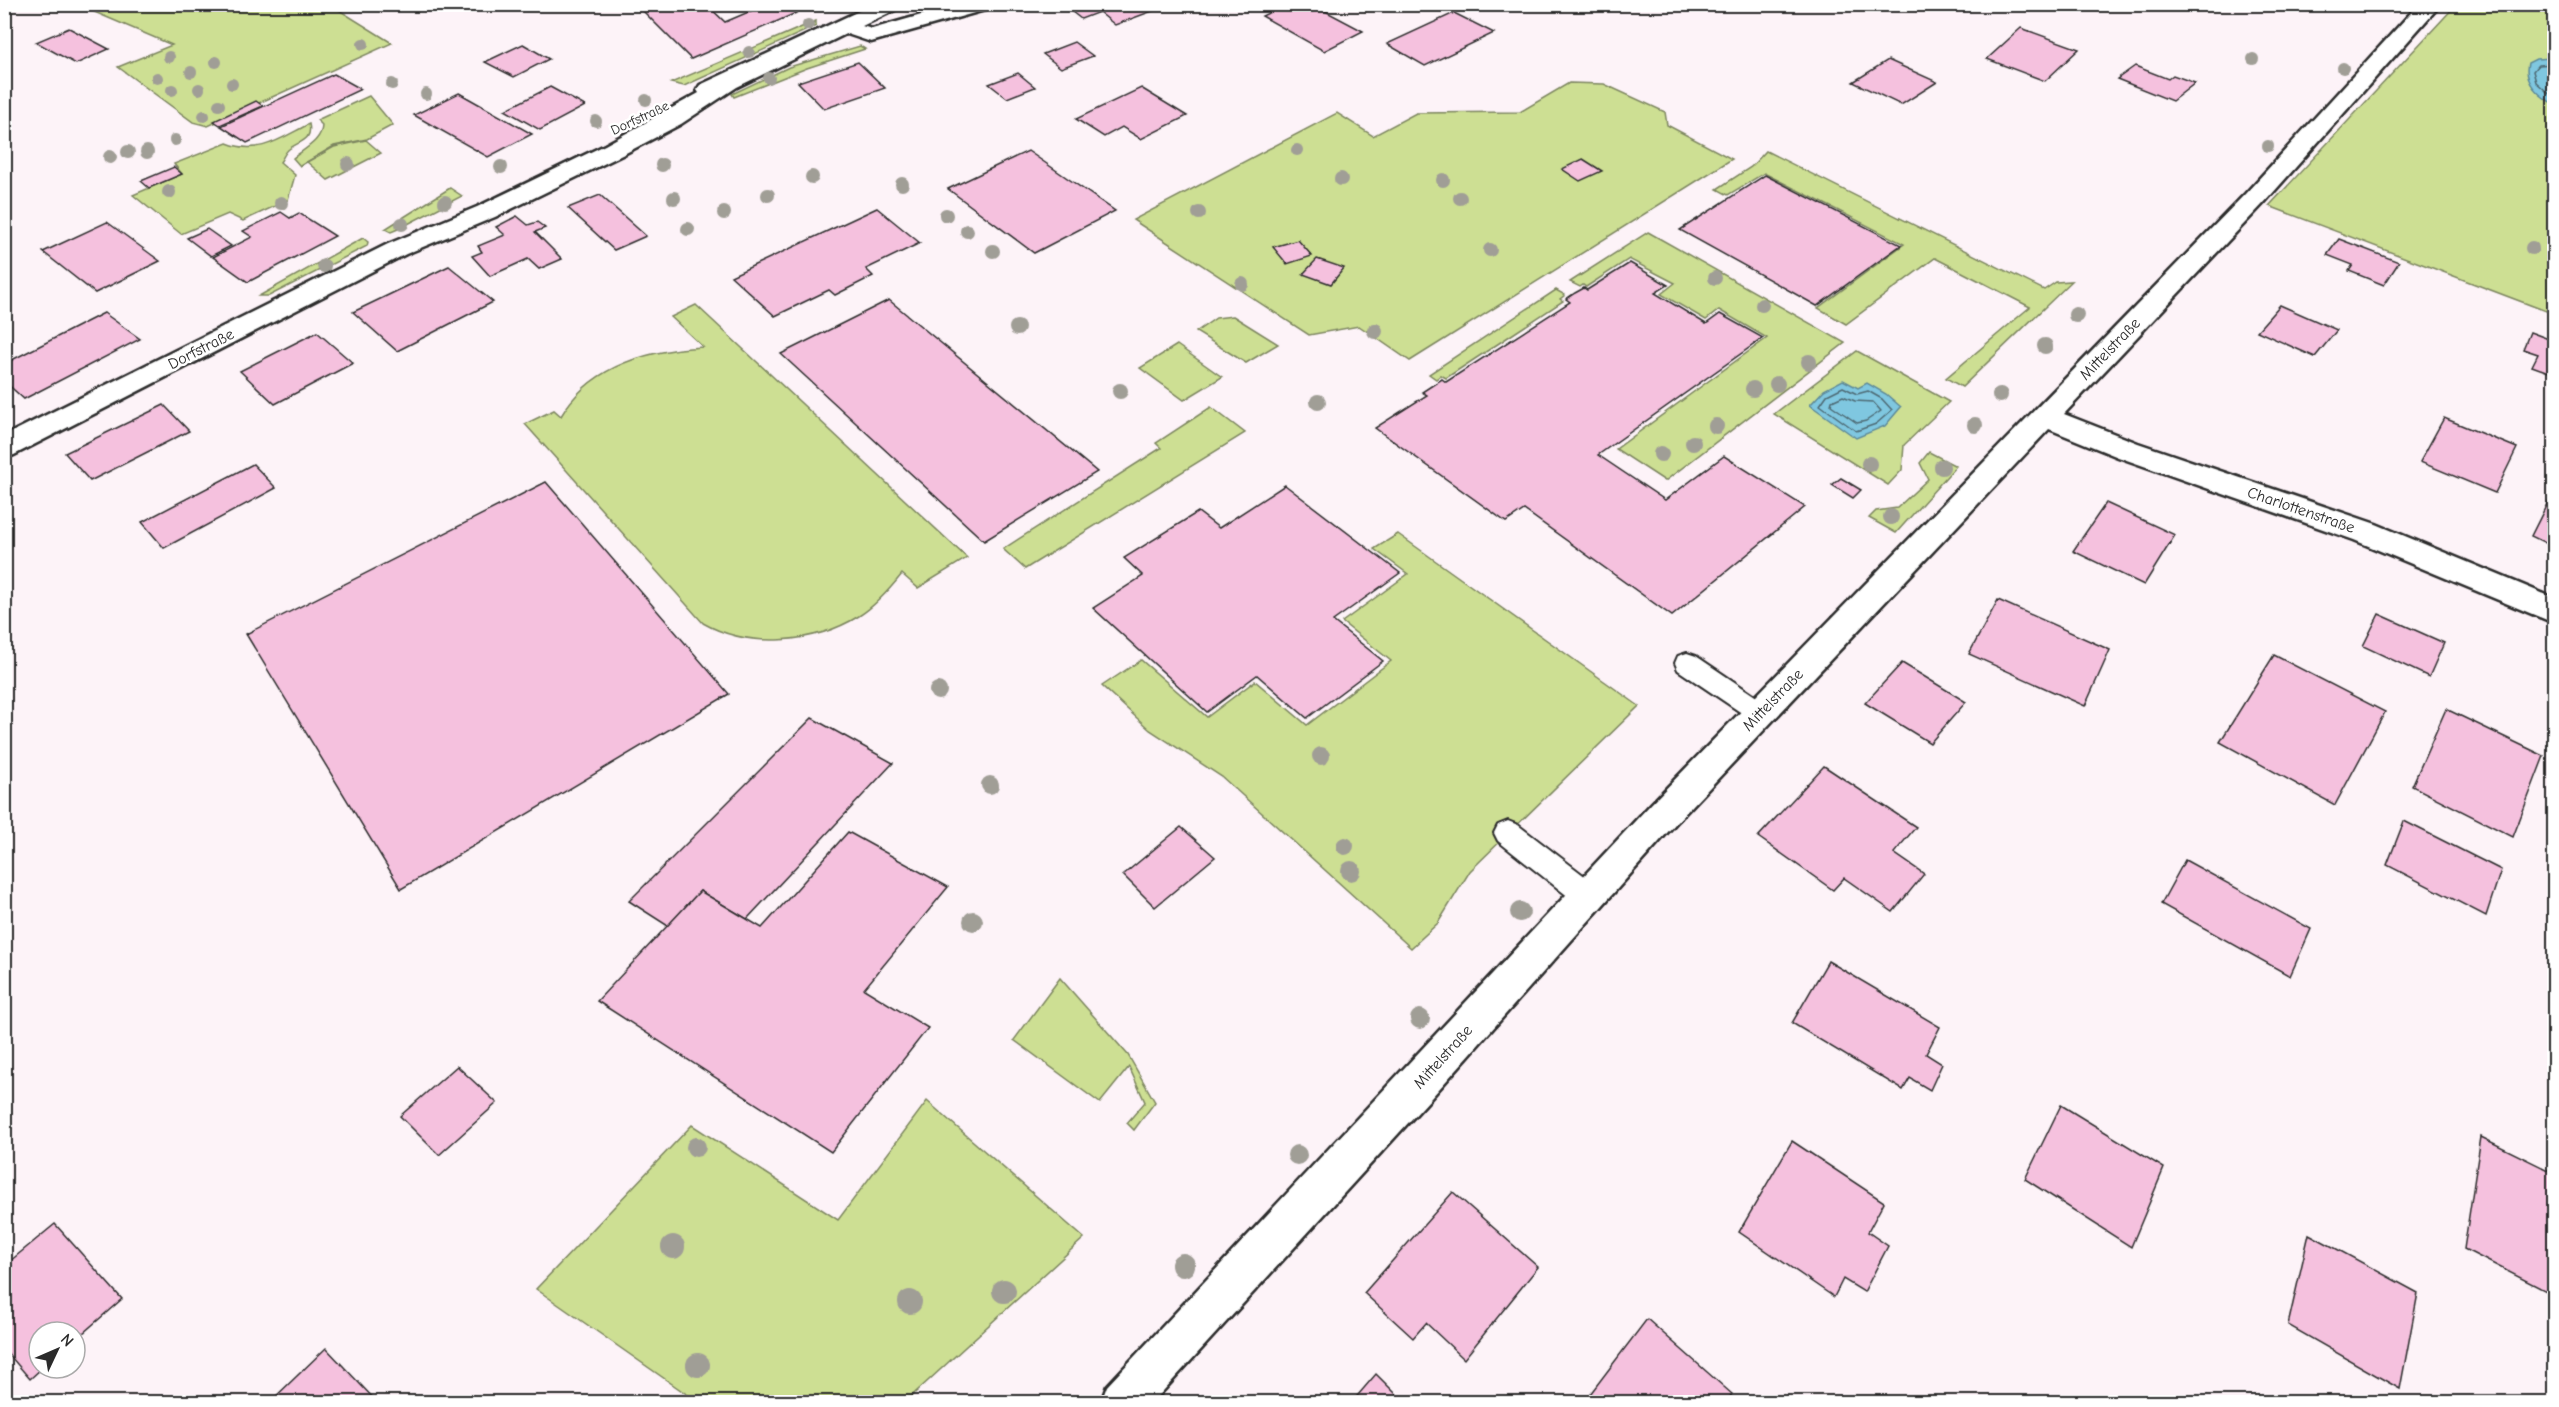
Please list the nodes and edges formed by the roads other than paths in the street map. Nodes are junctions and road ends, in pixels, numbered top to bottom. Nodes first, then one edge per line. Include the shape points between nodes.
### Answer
1 (892, 4) edge
2 (985, 4) edge
3 (2431, 4) edge
4 (845, 27) junction
5 (2045, 417) junction
6 (4, 448) edge
7 (2554, 612) edge
8 (1687, 663) dead end
9 (1761, 713) junction
10 (1508, 833) dead end
11 (1590, 896) junction
12 (1123, 1402) edge

1 - 4 street, Dorfstraße
2 - 4 street via 871,36
3 - 5 street, Mittelstraße via 2254,199
4 - 6 street, Dorfstraße via 729,82 682,98 521,175 397,249
5 - 7 street, Charlottenstraße via 2128,450 2365,531
5 - 9 street, Mittelstraße
8 - 9 lane
9 - 11 street, Mittelstraße
10 - 11 lane
11 - 12 street, Mittelstraße

